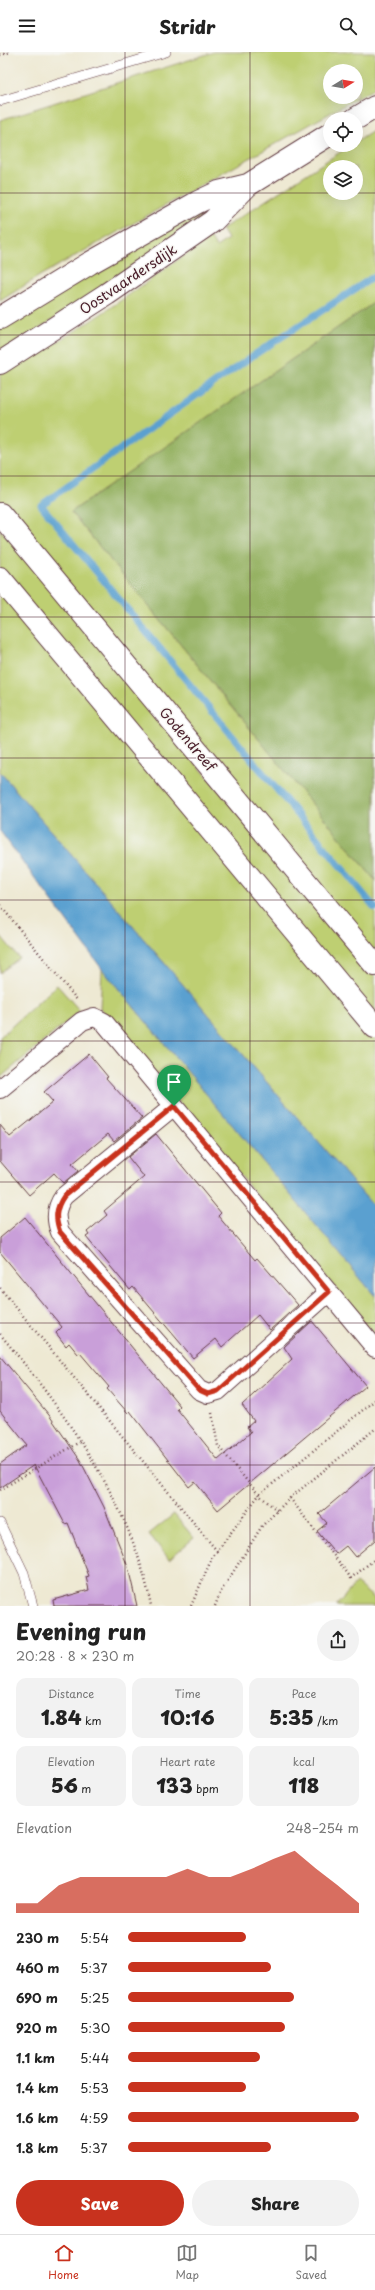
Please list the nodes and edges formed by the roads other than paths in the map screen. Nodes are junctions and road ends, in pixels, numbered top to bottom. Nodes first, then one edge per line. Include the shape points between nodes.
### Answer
1 (166, 52) edge
2 (0, 101) edge
3 (375, 106) edge
4 (363, 114) edge
5 (323, 138) edge
6 (248, 185) junction
7 (0, 318) edge
8 (0, 363) edge
9 (0, 514) edge
10 (0, 578) edge
11 (375, 965) edge
12 (375, 1027) edge
13 (0, 1089) edge
14 (174, 1106) junction
15 (329, 1292) junction
16 (375, 1348) edge
17 (0, 1523) edge
18 (33, 1606) edge

1 - 2 lane
3 - 4 main road
5 - 6 main road, Oostvaardersdijk
6 - 7 main road, Oostvaardersdijk via 219,192 198,202
6 - 8 main road, Oostvaardersdijk via 213,221
9 - 11 main road, Godendreef
10 - 12 main road
13 - 14 street via 82,1021 94,1017 104,1022
14 - 15 street
14 - 15 street via 64,1196 59,1204 56,1223 60,1232 199,1390 208,1394 218,1391
15 - 16 street
17 - 18 lane via 24,1573

